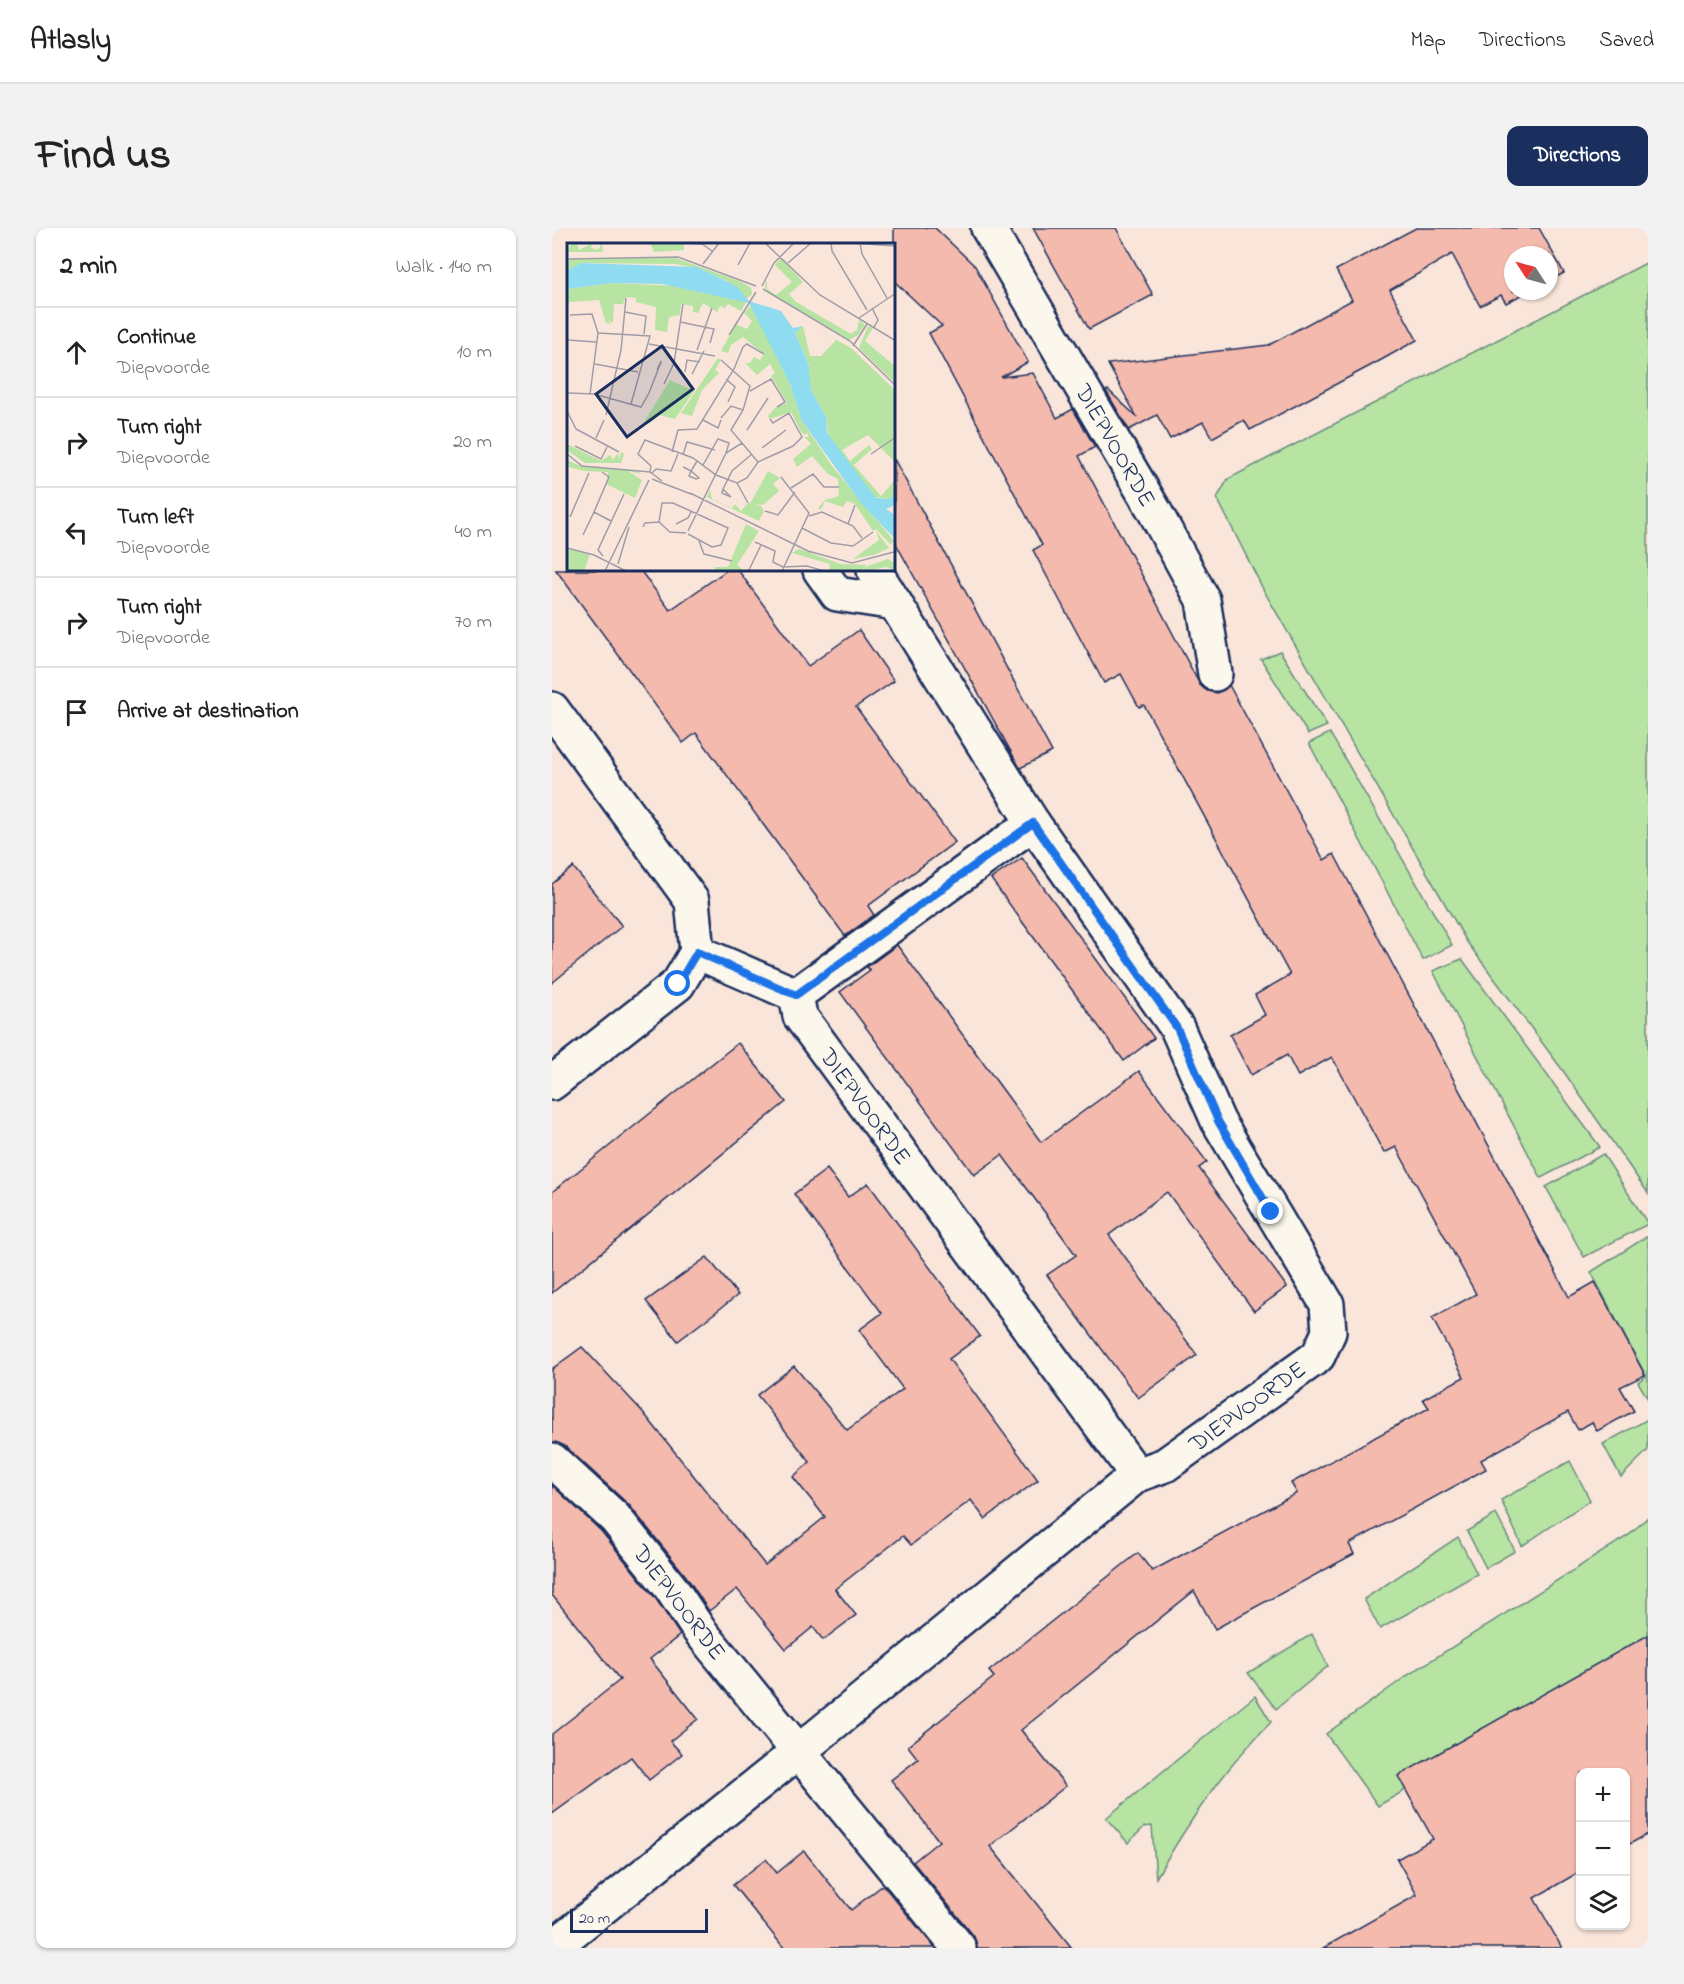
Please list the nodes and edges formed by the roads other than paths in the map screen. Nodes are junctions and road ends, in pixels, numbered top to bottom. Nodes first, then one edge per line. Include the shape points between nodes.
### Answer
1 (988, 228) edge
2 (821, 572) edge
3 (875, 572) edge
4 (895, 603) junction
5 (1215, 674) dead end
6 (552, 709) edge
7 (1033, 823) junction
8 (697, 952) junction
9 (796, 995) junction
10 (552, 1083) edge
11 (552, 1460) edge
12 (1137, 1475) junction
13 (798, 1752) junction
14 (552, 1948) edge
15 (959, 1948) edge

1 - 5 street, DIEPVOORDE via 1203,600
2 - 4 street via 837,594
3 - 4 street, DIEPVOORDE
4 - 7 street, DIEPVOORDE
6 - 8 street via 692,901
7 - 9 street
7 - 12 street, DIEPVOORDE via 1177,1028 1218,1121 1327,1304 1329,1332 1318,1356 1166,1465
8 - 9 street
8 - 10 street via 678,984
9 - 12 street, DIEPVOORDE via 801,1016
11 - 13 street, DIEPVOORDE via 615,1518
12 - 13 street, DIEPVOORDE
13 - 14 street, DIEPVOORDE
13 - 15 street, DIEPVOORDE

